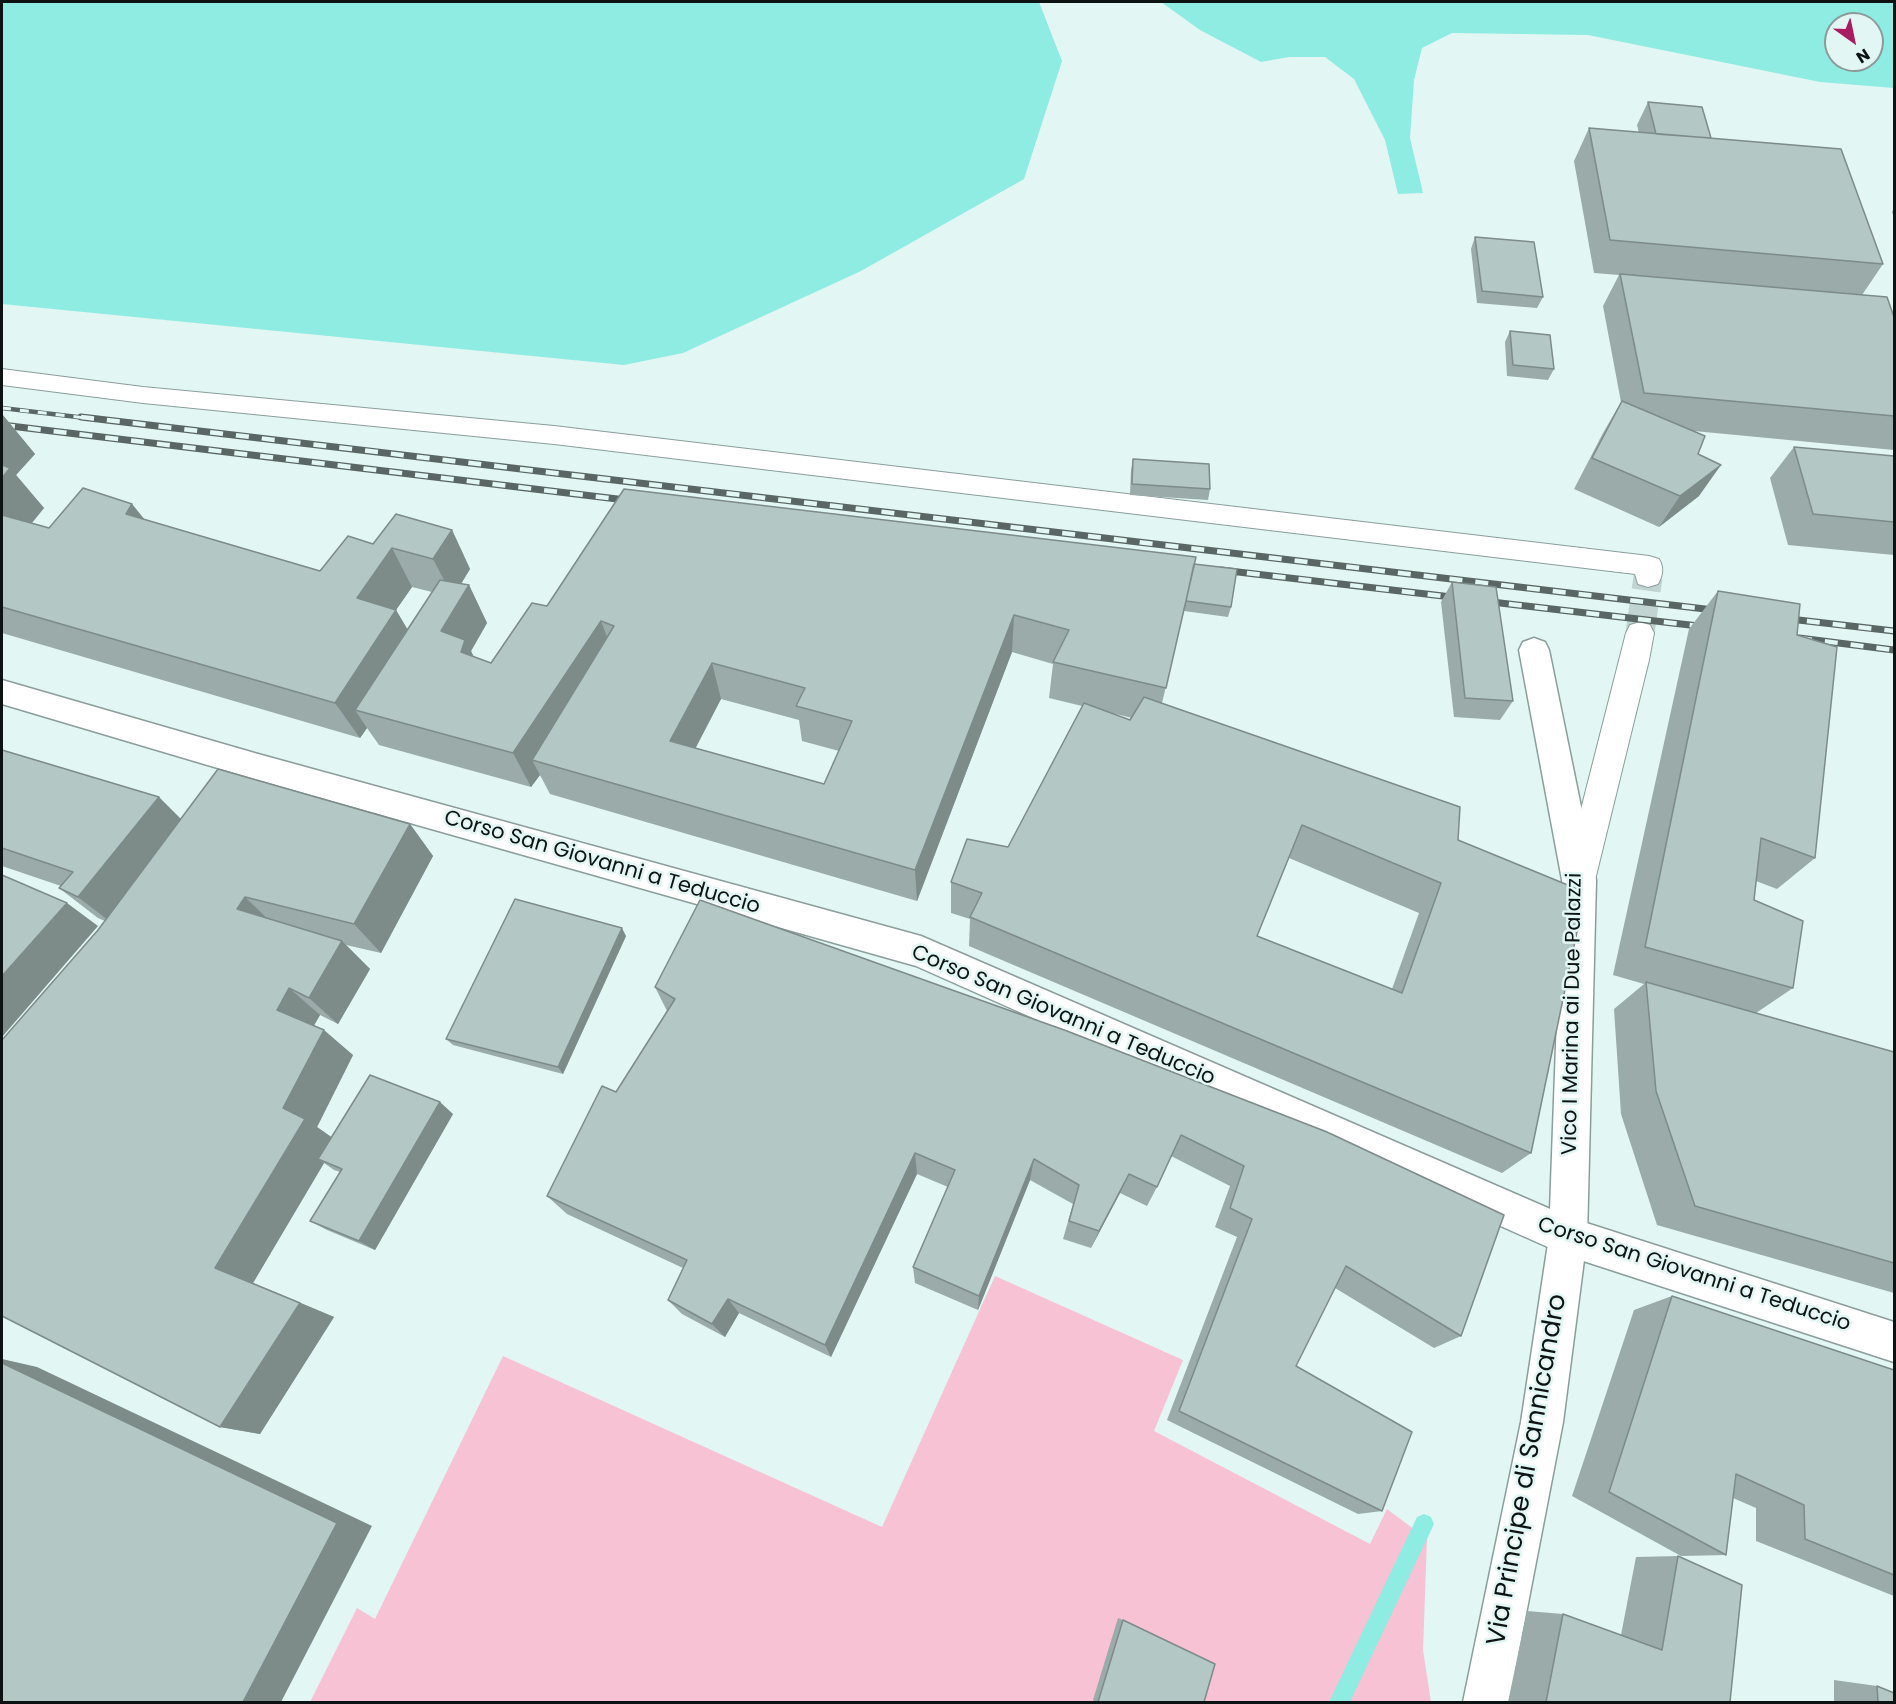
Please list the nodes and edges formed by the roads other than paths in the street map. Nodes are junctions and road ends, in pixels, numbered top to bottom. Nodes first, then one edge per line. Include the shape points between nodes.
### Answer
1 (2, 377) edge
2 (1648, 577) dead end
3 (1640, 633) tunnel mouth
4 (1534, 650) dead end
5 (2, 692) edge
6 (1579, 880) junction
7 (1568, 1238) junction
8 (1894, 1342) edge
9 (1486, 1702) edge

1 - 2 street via 143,395 554,435 1649,566
3 - 6 street
4 - 6 main road, Vico I Marina ai Due Palazzi
5 - 7 main road, Corso San Giovanni a Teduccio via 248,780 921,952
6 - 7 main road, Vico I Marina ai Due Palazzi
7 - 8 main road, Corso San Giovanni a Teduccio
7 - 9 main road, Via Principe di Sannicandro via 1542,1422

